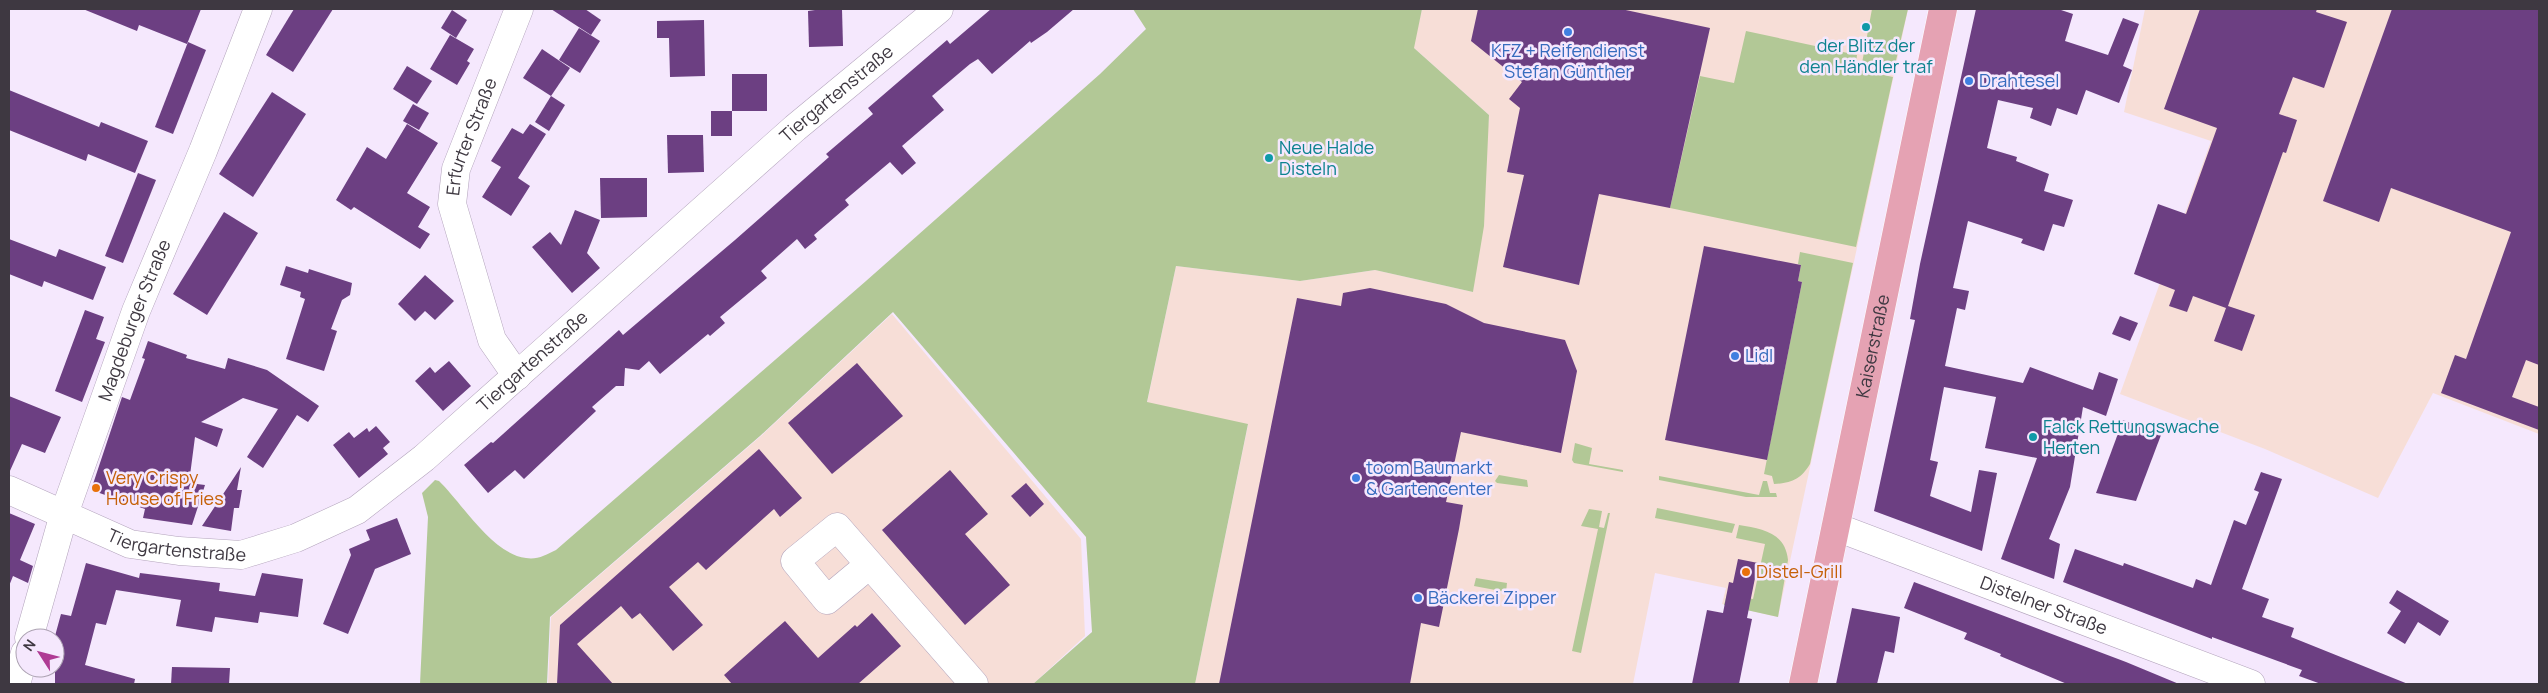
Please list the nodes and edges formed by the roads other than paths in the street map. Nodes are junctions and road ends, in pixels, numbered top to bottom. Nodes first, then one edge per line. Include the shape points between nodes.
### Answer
1 (258, 9) edge
2 (519, 9) edge
3 (939, 9) edge
4 (1943, 9) edge
5 (516, 376) junction
6 (9, 490) edge
7 (64, 514) junction
8 (1836, 527) junction
9 (869, 566) dead end
10 (32, 628) edge
11 (974, 684) edge
12 (1803, 684) edge
13 (2251, 684) edge

1 - 7 street, Magdeburger Straße via 136,311
2 - 5 street, Erfurter Straße via 456,169 452,204 492,340
3 - 5 street, Tiergartenstraße via 815,110
4 - 8 main road, Kaiserstraße
5 - 7 street, Tiergartenstraße via 424,458 356,510 296,538 241,555 130,544
6 - 7 street, Tiergartenstraße
7 - 10 street, Magdeburger Straße
8 - 12 main road, Kaiserstraße
8 - 13 street, Distelner Straße
9 - 11 street

